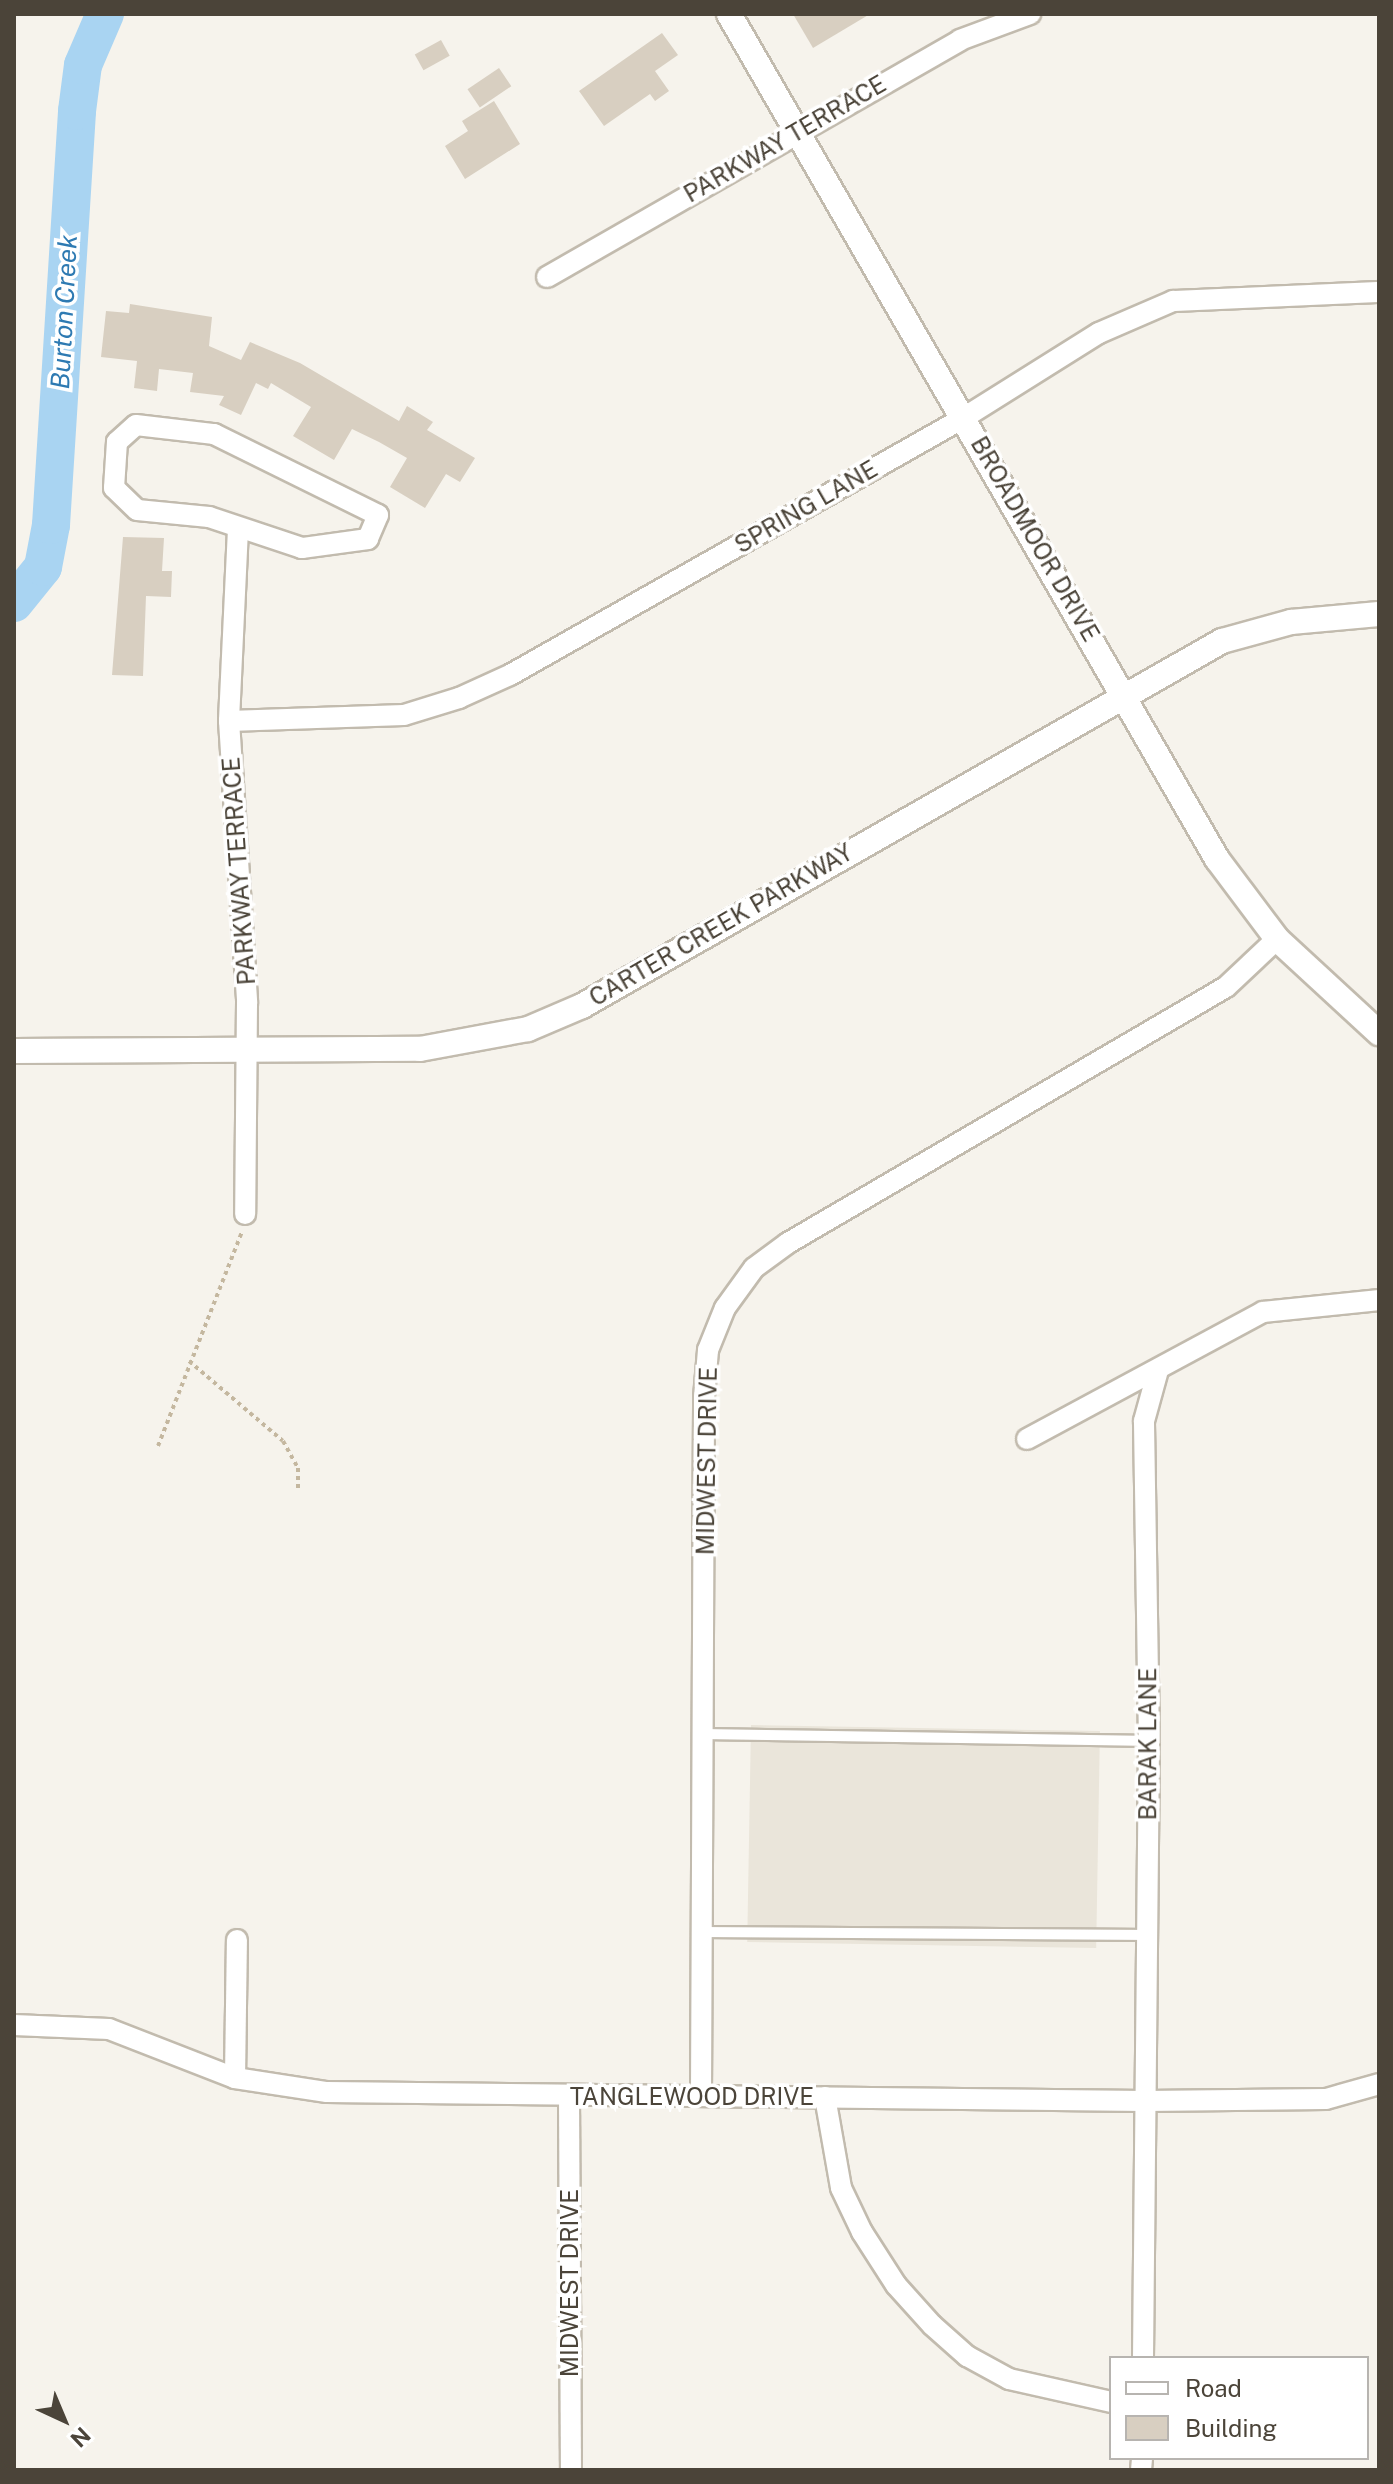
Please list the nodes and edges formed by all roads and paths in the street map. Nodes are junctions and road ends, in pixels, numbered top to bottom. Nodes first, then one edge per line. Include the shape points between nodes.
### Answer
1 (729, 14) edge
2 (1030, 14) edge
3 (796, 131) junction
4 (547, 277) dead end
5 (1379, 292) edge
6 (965, 417) junction
7 (238, 529) junction
8 (1379, 614) edge
9 (1123, 693) junction
10 (229, 721) junction
11 (1277, 939) junction
12 (1379, 1033) edge
13 (243, 1049) junction
14 (14, 1051) edge
15 (245, 1214) joint
16 (1379, 1300) edge
17 (189, 1361) junction
18 (1158, 1370) junction
19 (1027, 1439) dead end
20 (158, 1446) dead end
21 (298, 1488) dead end
22 (707, 1734) junction
23 (1149, 1741) junction
24 (706, 1932) junction
25 (1147, 1935) junction
26 (237, 1940) dead end
27 (14, 2025) edge
28 (235, 2078) junction
29 (1379, 2084) edge
30 (701, 2095) junction
31 (569, 2096) junction
32 (825, 2097) junction
33 (1145, 2101) junction
34 (1143, 2356) edge
35 (1109, 2402) edge
36 (571, 2470) edge

1 - 3 street, BROADMOOR DRIVE
2 - 3 street, PARKWAY TERRACE via 960,40
3 - 4 street, PARKWAY TERRACE
3 - 6 street, BROADMOOR DRIVE
5 - 6 street, SPRING LANE via 1173,301 1099,333
6 - 9 street, BROADMOOR DRIVE
6 - 10 street, SPRING LANE via 510,675 459,698 404,715
7 - 7 street via 302,548 335,546 368,539 378,515 214,434 136,425 123,431 114,488 122,502 137,510 209,517
7 - 10 street, PARKWAY TERRACE
8 - 9 street, CARTER CREEK PARKWAY via 1291,622 1222,641
9 - 11 street, BROADMOOR DRIVE via 1217,859
9 - 13 street, CARTER CREEK PARKWAY via 582,1006 528,1029 420,1049
10 - 13 street, PARKWAY TERRACE via 247,1003
11 - 12 street, BROADMOOR DRIVE
11 - 22 street, MIDWEST DRIVE via 1226,987 788,1243 754,1268 725,1308 708,1350 704,1397
13 - 14 street, CARTER CREEK PARKWAY
13 - 15 street, PARKWAY TERRACE
15 - 17 path via 241,1244
16 - 18 street via 1263,1312 1207,1336
17 - 20 path
17 - 21 path via 283,1441 298,1468
18 - 19 street
18 - 23 street, BARAK LANE via 1144,1421
22 - 23 lane
22 - 24 street, MIDWEST DRIVE
23 - 25 street, BARAK LANE
24 - 25 lane
24 - 30 street, MIDWEST DRIVE
25 - 33 street, BARAK LANE
26 - 28 street
27 - 28 street, TANGLEWOOD DRIVE via 109,2029
28 - 31 street, TANGLEWOOD DRIVE via 327,2092
29 - 33 street, TANGLEWOOD DRIVE via 1326,2099
30 - 31 street, TANGLEWOOD DRIVE
30 - 32 street, TANGLEWOOD DRIVE
31 - 36 street, MIDWEST DRIVE
32 - 33 street, TANGLEWOOD DRIVE
32 - 35 street via 841,2188 896,2285 932,2325 967,2356 1009,2379
33 - 34 street, BARAK LANE

